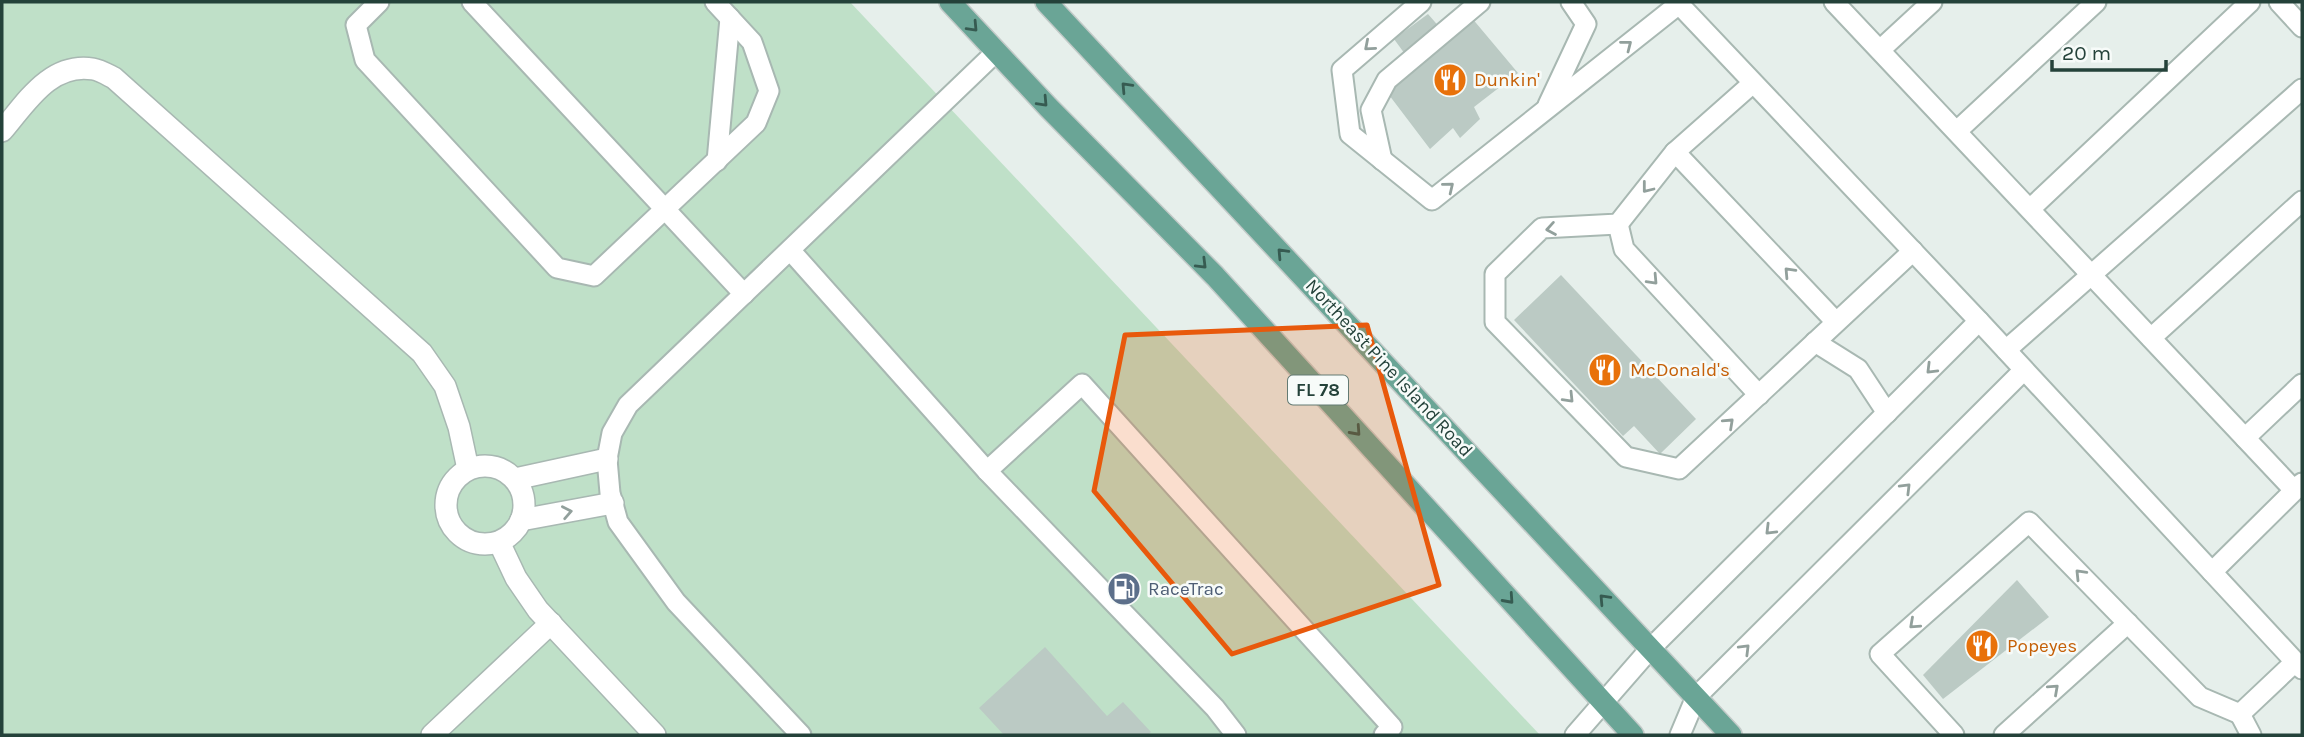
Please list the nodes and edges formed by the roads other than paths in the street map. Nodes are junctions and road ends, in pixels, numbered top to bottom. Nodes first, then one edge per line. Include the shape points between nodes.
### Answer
1 (379, 2) edge
2 (472, 2) edge
3 (715, 2) edge
4 (950, 2) edge
5 (1046, 2) edge
6 (1421, 2) edge
7 (1480, 2) edge
8 (1571, 2) edge
9 (1834, 2) edge
10 (1932, 2) edge
11 (2095, 2) edge
12 (2250, 2) edge
13 (2278, 2) edge
14 (1678, 3) edge
15 (730, 18) junction
16 (2302, 27) edge
17 (1880, 50) junction
18 (996, 52) junction
19 (1754, 83) junction
20 (2302, 89) edge
21 (1546, 109) junction
22 (2, 131) edge
23 (1957, 131) junction
24 (1675, 152) junction
25 (1382, 160) junction
26 (717, 161) junction
27 (2302, 201) edge
28 (2030, 209) junction
29 (665, 210) junction
30 (1618, 224) junction
31 (790, 250) junction
32 (1913, 251) junction
33 (2092, 274) junction
34 (744, 294) junction
35 (1979, 321) junction
36 (1836, 322) junction
37 (2151, 338) junction
38 (1815, 342) junction
39 (2006, 350) junction
40 (2024, 370) junction
41 (2302, 384) edge
42 (1759, 395) junction
43 (1887, 413) junction
44 (2245, 438) junction
45 (607, 458) junction
46 (468, 469) junction
47 (987, 471) junction
48 (515, 479) junction
49 (2298, 486) edge
50 (613, 503) junction
51 (521, 520) junction
52 (499, 542) junction
53 (2212, 572) junction
54 (551, 623) junction
55 (2128, 623) junction
56 (1650, 649) junction
57 (2299, 666) edge
58 (1696, 697) junction
59 (1604, 703) junction
60 (2240, 714) junction
61 (432, 735) edge
62 (655, 735) edge
63 (801, 735) edge
64 (1236, 735) edge
65 (1384, 735) edge
66 (1575, 735) edge
67 (1633, 735) edge
68 (1680, 735) edge
69 (1731, 735) edge
70 (1954, 735) edge
71 (2004, 735) edge
72 (2250, 735) edge

1 - 29 lane via 355,26 365,60 557,268 594,276
2 - 29 lane
3 - 15 lane
4 -> 18 main road, FL 78
56 -> 5 main road, Northeast Pine Island Road
6 -> 25 lane via 1342,70 1350,134
7 - 25 lane via 1387,80 1371,110
8 - 21 lane via 1586,24
9 - 17 lane
10 - 17 lane
11 - 23 lane
12 - 28 lane
13 - 16 lane
14 - 19 lane
21 -> 14 lane
15 - 26 lane
15 - 26 lane via 752,42 769,91 756,123
17 - 23 lane
18 - 31 lane
18 -> 59 main road, FL 78 via 1214,276
19 - 24 lane
19 - 32 lane
20 - 33 lane
25 -> 21 lane via 1432,200
22 - 46 street via 47,79 70,70 94,69 114,78 422,354 445,386
23 - 28 lane
24 -> 30 lane
36 -> 24 lane
26 - 29 lane
27 - 37 lane
28 - 33 lane
29 - 34 lane
30 -> 42 lane via 1624,249
30 -> 42 lane via 1542,228 1495,274 1495,322 1626,457 1679,469
31 - 34 lane
31 - 47 lane
32 - 35 lane
32 - 36 lane
33 - 37 lane
33 - 39 lane
34 - 45 lane via 628,405 612,433
35 - 39 lane
35 -> 43 lane
36 - 38 lane
37 - 44 lane
38 - 42 lane
38 - 43 lane via 1858,369
39 - 40 lane
40 - 53 lane
58 -> 40 lane
41 - 44 lane
43 -> 56 lane
44 - 49 lane
45 - 48 street
45 - 50 lane
46 - 48 street via 494,466
46 - 52 street via 449,487 446,514 461,536 472,542
47 - 64 lane
47 - 65 lane via 1082,384 1392,727
48 - 51 street via 524,502
49 - 53 lane
51 -> 50 street
50 - 63 lane via 618,522 676,602
51 - 52 street via 510,536
52 - 54 street via 516,578
53 - 57 lane
54 - 61 street
54 - 62 street
55 - 60 lane via 2200,696
55 -> 70 lane via 2029,522 1880,654
71 -> 55 lane
56 - 58 main road, Northeast Pine Island Road
56 - 59 lane
57 - 60 lane
58 - 68 lane
58 - 69 main road, Northeast Pine Island Road
59 - 66 lane
59 - 67 main road, FL 78
60 - 72 lane

